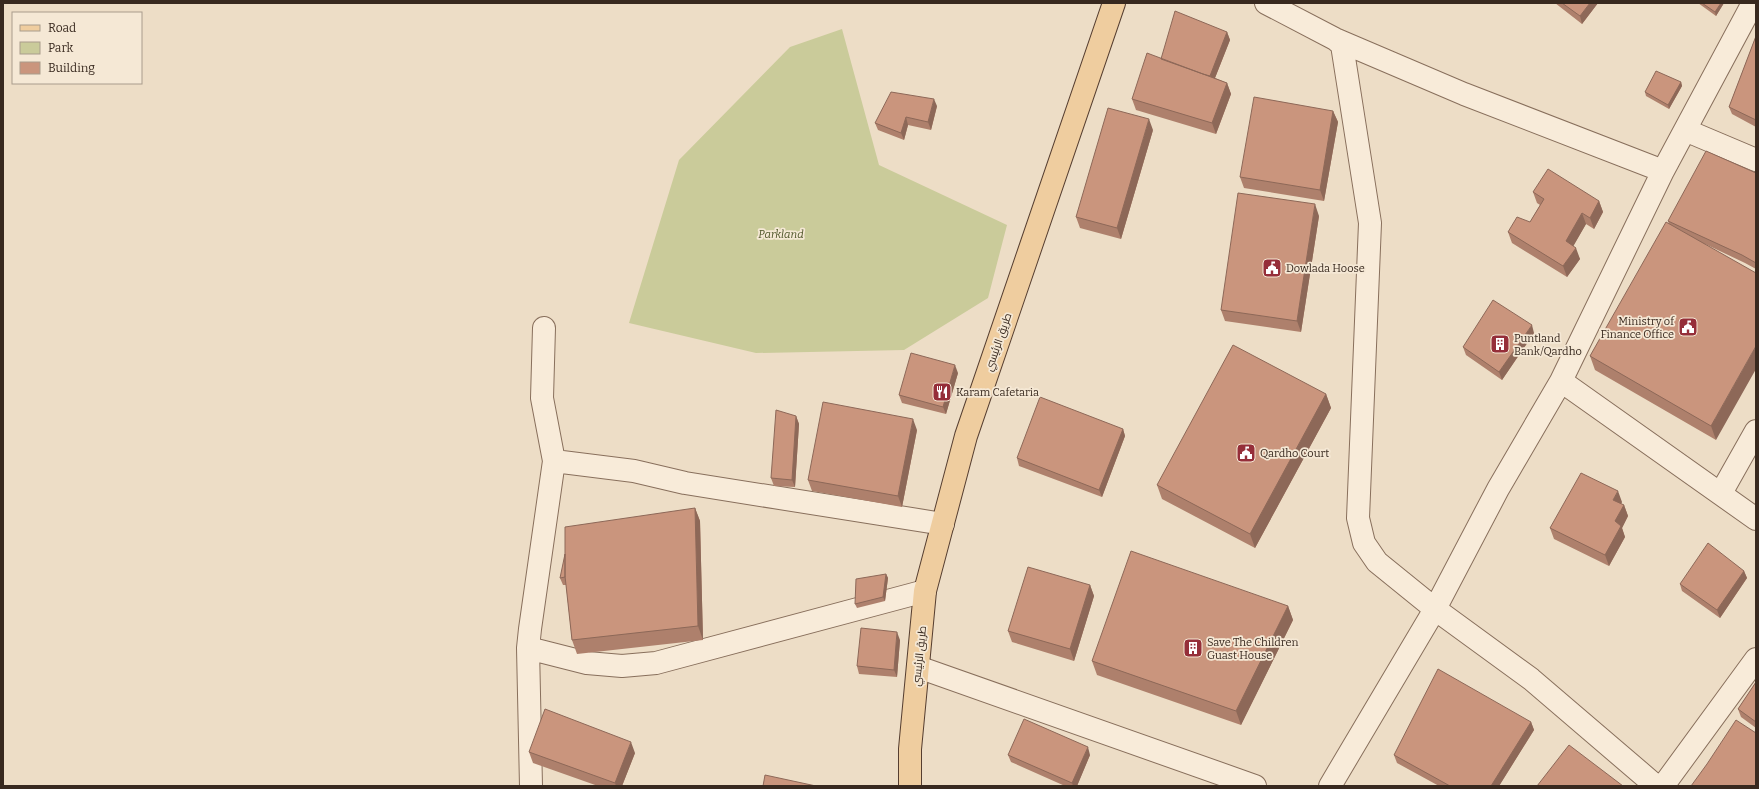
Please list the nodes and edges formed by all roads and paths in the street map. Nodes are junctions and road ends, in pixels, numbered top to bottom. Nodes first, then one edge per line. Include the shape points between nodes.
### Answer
1 (1114, 3) edge
2 (1266, 3) edge
3 (1753, 3) edge
4 (1334, 39) junction
5 (1685, 130) junction
6 (1756, 160) edge
7 (1663, 171) junction
8 (544, 328) dead end
9 (1561, 381) junction
10 (1756, 431) edge
11 (554, 461) junction
12 (1721, 493) junction
13 (1756, 520) edge
14 (943, 524) junction
15 (925, 591) junction
16 (1435, 608) junction
17 (528, 648) junction
18 (1756, 659) edge
19 (918, 667) junction
20 (531, 786) edge
21 (910, 786) edge
22 (1255, 786) edge
23 (1330, 786) edge
24 (1656, 786) edge
25 (1663, 786) edge

1 - 14 main road, طريق الرئيسي via 966,436
2 - 4 street
3 - 5 street
4 - 7 street via 1464,94
4 - 16 street via 1342,45 1370,223 1358,518 1364,543 1377,562
5 - 6 street
5 - 7 street
7 - 9 street
8 - 11 street via 542,398
9 - 12 street
9 - 16 street via 1498,489
10 - 12 street
11 - 14 street via 634,471 685,483
11 - 17 street
12 - 13 street
14 - 15 main road, طريق الرئيسي
15 - 17 street via 656,663 622,666 587,663
15 - 19 main road, طريق الرئيسي
16 - 23 street
16 - 24 street via 1531,679
17 - 20 street
18 - 25 street
19 - 21 main road, طريق الرئيسي via 910,748
19 - 22 street

